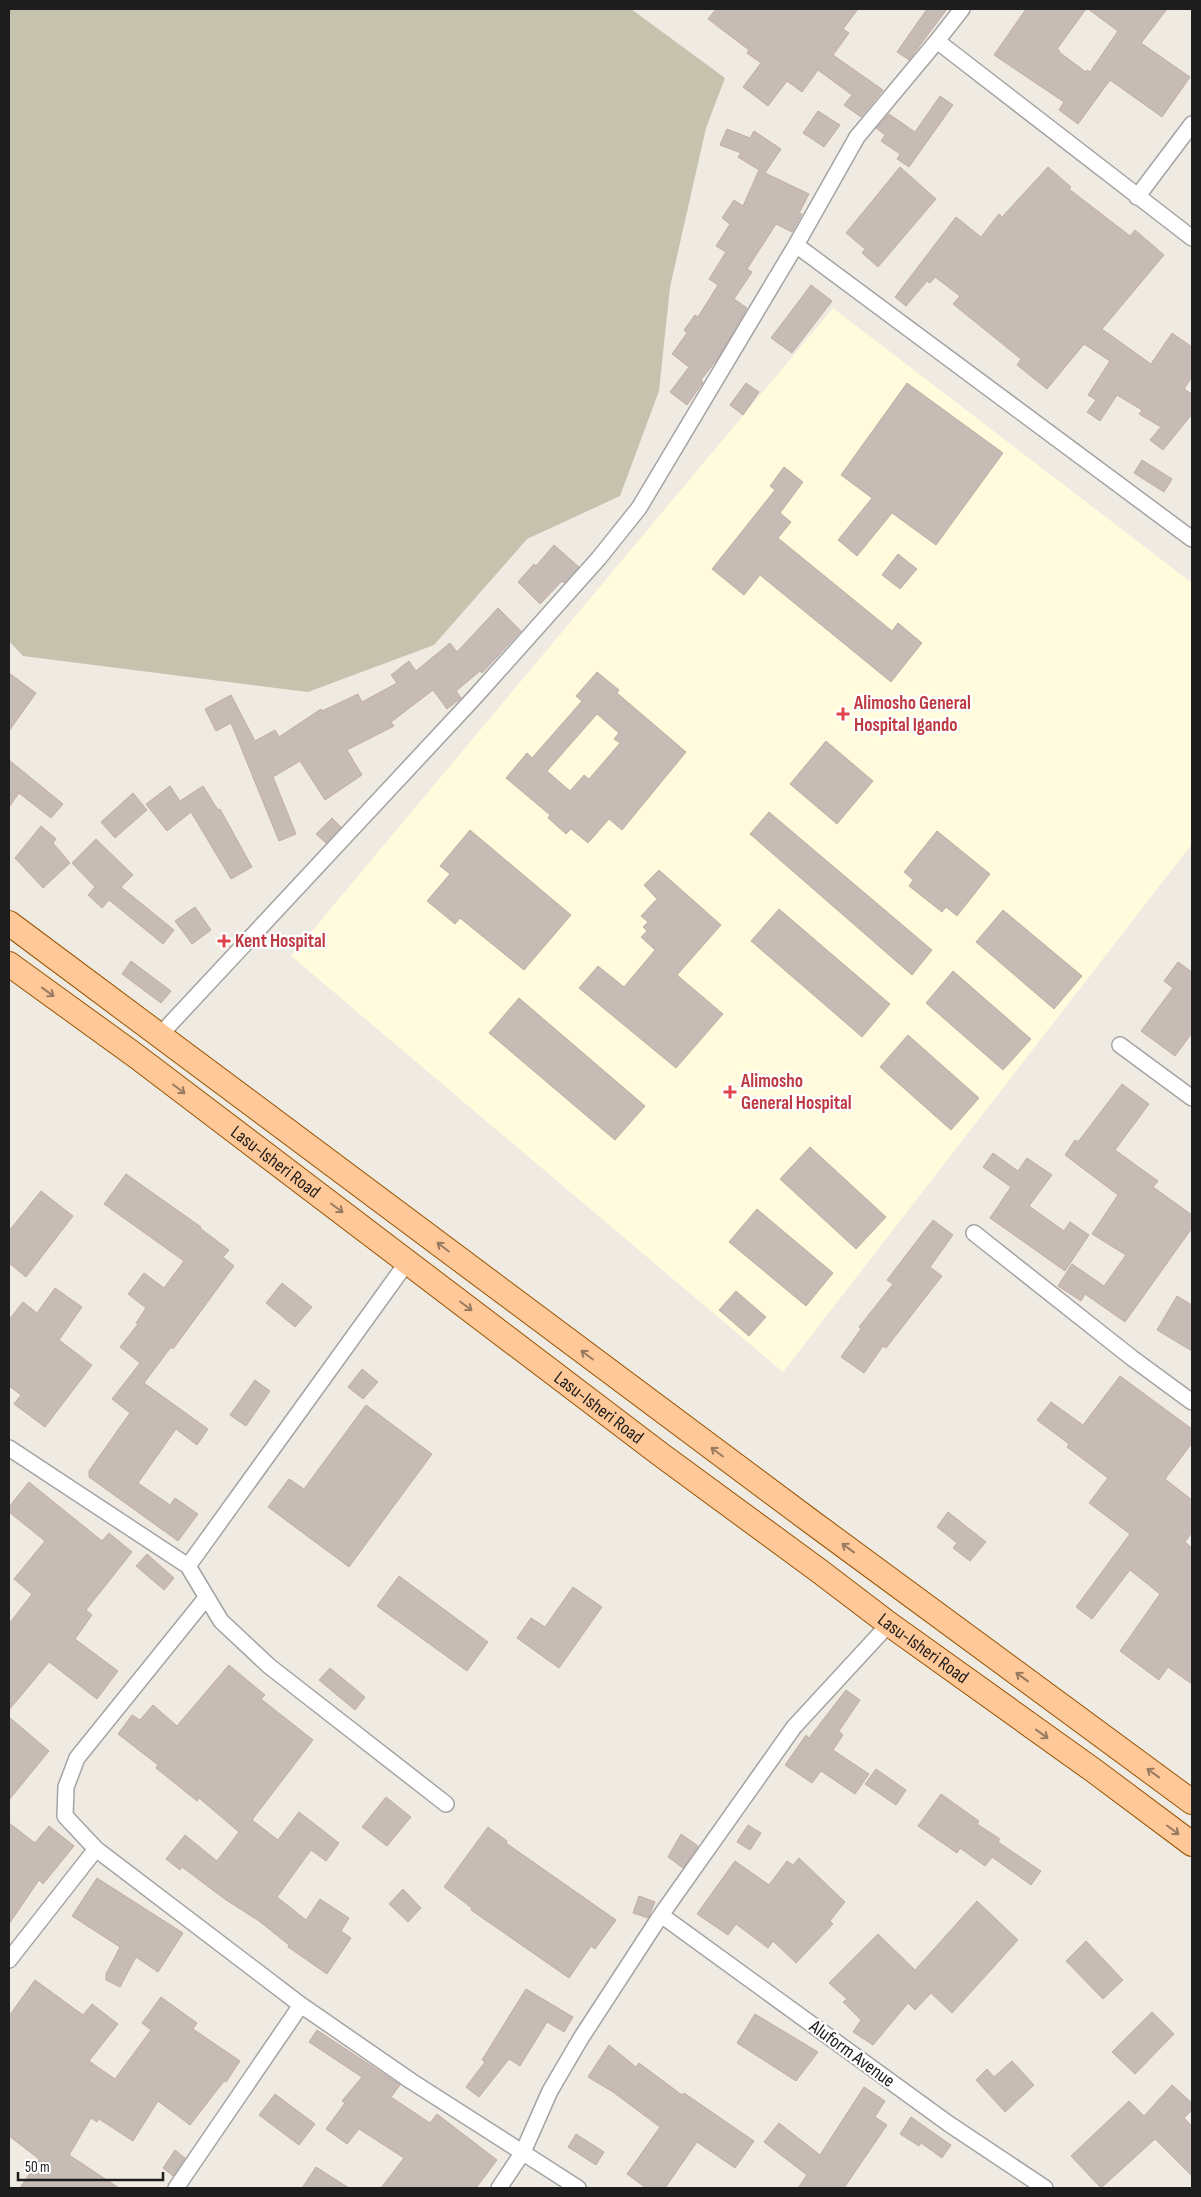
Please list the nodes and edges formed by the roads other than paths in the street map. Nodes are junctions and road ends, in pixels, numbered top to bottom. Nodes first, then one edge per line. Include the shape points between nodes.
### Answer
1 (962, 9) edge
2 (937, 42) junction
3 (1192, 124) edge
4 (1137, 197) junction
5 (1192, 238) edge
6 (796, 244) junction
7 (1192, 539) edge
8 (9, 923) edge
9 (9, 964) edge
10 (159, 1036) junction
11 (1120, 1045) dead end
12 (1192, 1098) edge
13 (974, 1233) dead end
14 (408, 1261) junction
15 (1192, 1402) edge
16 (9, 1448) edge
17 (188, 1566) junction
18 (206, 1598) junction
19 (889, 1624) junction
20 (1192, 1802) edge
21 (446, 1804) dead end
22 (1192, 1844) edge
23 (96, 1849) junction
24 (661, 1915) junction
25 (9, 1960) edge
26 (301, 2005) junction
27 (523, 2152) junction
28 (176, 2188) edge
29 (499, 2188) edge
30 (578, 2188) edge
31 (1045, 2188) edge

1 - 2 street
2 - 4 street
2 - 6 street via 857,136
3 - 4 street
4 - 5 street
6 - 7 street
6 - 10 street via 639,508 600,558
8 - 10 main road, Lasu-Isheri Road
9 -> 14 main road, Lasu-Isheri Road
20 -> 10 main road, Lasu-Isheri Road
11 - 12 street
13 - 15 street
14 - 17 street
14 -> 19 main road, Lasu-Isheri Road
16 - 17 street
17 - 18 street
18 - 21 street via 221,1621 269,1666
18 - 23 street via 77,1758 66,1787 65,1816
19 -> 22 main road, Lasu-Isheri Road
19 - 24 street via 794,1727
23 - 25 street
23 - 26 street
24 - 27 street via 554,2083
24 - 31 street, Aluform Avenue via 949,2124
26 - 27 street via 411,2082
26 - 28 street
27 - 29 street
27 - 30 street

